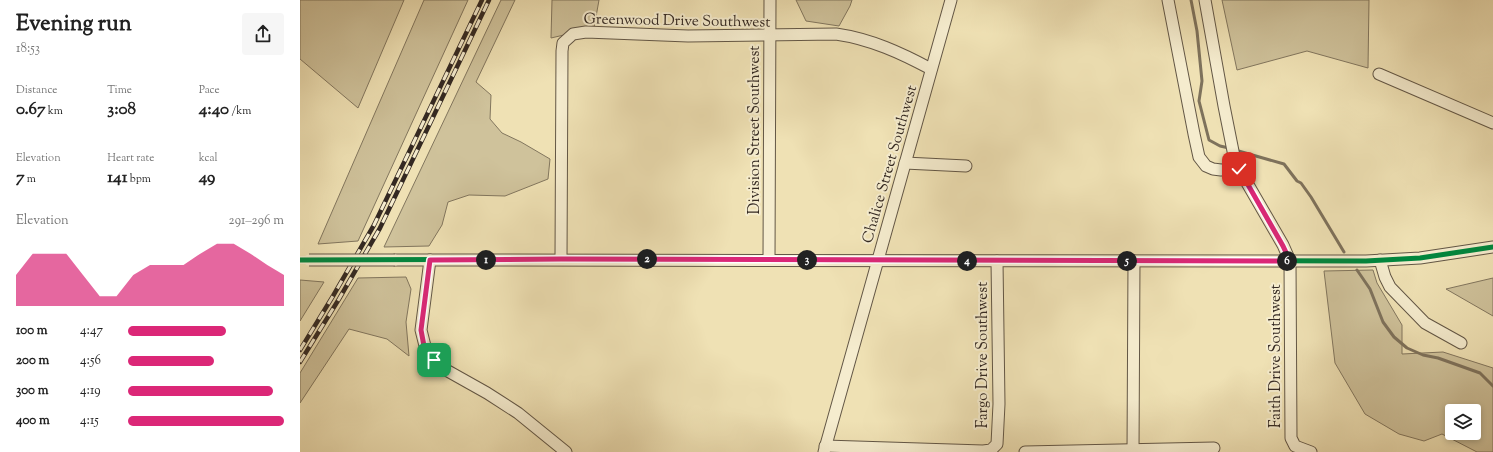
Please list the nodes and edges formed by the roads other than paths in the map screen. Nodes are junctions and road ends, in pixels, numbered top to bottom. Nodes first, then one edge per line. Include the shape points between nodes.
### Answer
1 (770, 0) edge
2 (951, 0) edge
3 (1168, 0) edge
4 (1205, 0) edge
5 (770, 36) junction
6 (932, 70) junction
7 (1379, 74) dead end
8 (1493, 123) edge
9 (905, 163) junction
10 (966, 166) dead end
11 (1239, 169) junction
12 (1493, 247) edge
13 (561, 259) junction
14 (305, 260) edge
15 (430, 260) junction
16 (769, 260) junction
17 (877, 260) junction
18 (1380, 260) junction
19 (997, 261) junction
20 (1134, 261) junction
21 (1290, 261) junction
22 (1462, 342) dead end
23 (1214, 448) dead end
24 (825, 449) edge
25 (1133, 451) edge
26 (566, 452) edge
27 (1025, 452) edge
28 (1311, 452) edge

1 - 5 street, Division Street Southwest
2 - 6 street, Chalice Street Southwest
3 - 11 street via 1199,157 1206,166 1213,169
4 - 11 street, Faith Drive Southwest via 1231,143
5 - 6 street, Greenwood Drive Southwest via 854,36 880,44
5 - 13 street, Greenwood Drive Southwest via 586,32 574,34 563,43
5 - 16 street, Division Street Southwest
6 - 9 street, Chalice Street Southwest
7 - 8 street
9 - 10 street
9 - 17 street, Chalice Street Southwest
11 - 21 street, Faith Drive Southwest
12 - 18 street via 1420,258
13 - 15 street
13 - 16 street
14 - 15 street, bridge
15 - 26 street via 421,330 424,346 434,360 446,370 518,413
16 - 17 street
17 - 19 street
17 - 24 street, Chalice Street Southwest
18 - 21 street
18 - 22 street via 1390,287 1425,324
19 - 20 street
19 - 24 street, Fargo Drive Southwest via 997,444 991,450 983,451
20 - 21 street
20 - 25 street
21 - 28 street, Faith Drive Southwest via 1291,438 1295,446
23 - 25 street
25 - 27 street

